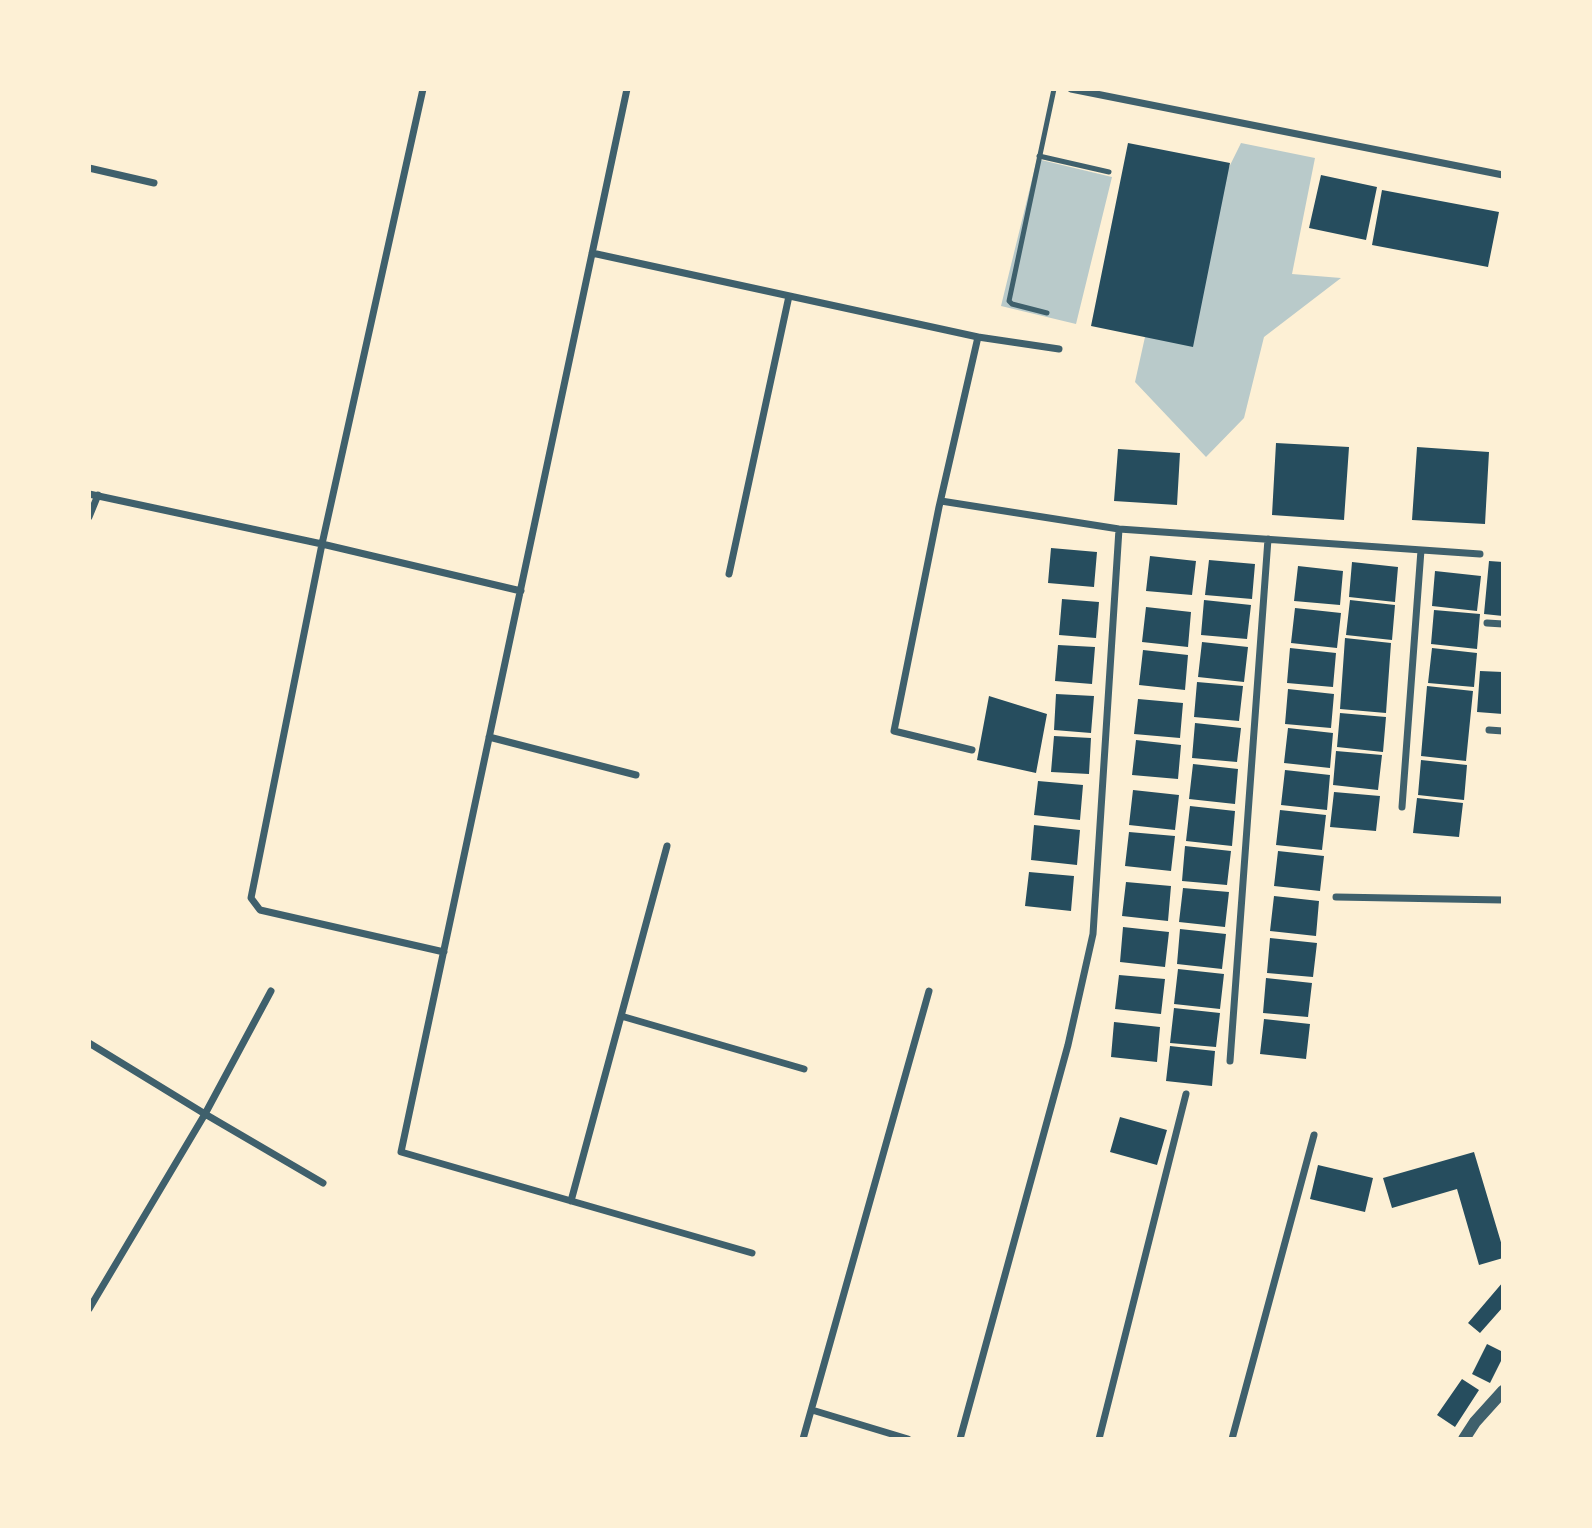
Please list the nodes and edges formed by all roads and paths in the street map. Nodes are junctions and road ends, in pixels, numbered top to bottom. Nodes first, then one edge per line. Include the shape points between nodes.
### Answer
1 (423, 89) edge
2 (626, 89) edge
3 (1054, 89) edge
4 (1070, 89) edge
5 (1039, 156) junction
6 (89, 168) edge
7 (1109, 172) dead end
8 (1503, 175) edge
9 (154, 183) dead end
10 (592, 253) junction
11 (789, 296) junction
12 (1047, 313) dead end
13 (978, 337) junction
14 (1059, 349) dead end
15 (94, 494) edge
16 (941, 501) junction
17 (89, 517) edge
18 (1119, 528) junction
19 (1268, 539) junction
20 (322, 544) junction
21 (1421, 550) junction
22 (1480, 554) dead end
23 (729, 575) dead end
24 (521, 591) junction
25 (1487, 623) dead end
26 (1503, 624) edge
27 (1489, 730) dead end
28 (1503, 731) edge
29 (489, 737) junction
30 (972, 750) dead end
31 (636, 775) dead end
32 (1402, 807) dead end
33 (667, 846) dead end
34 (1336, 897) dead end
35 (1503, 900) edge
36 (444, 951) junction
37 (271, 991) dead end
38 (929, 991) dead end
39 (621, 1016) junction
40 (89, 1043) edge
41 (1230, 1061) dead end
42 (803, 1069) dead end
43 (1186, 1094) dead end
44 (205, 1114) junction
45 (1314, 1135) dead end
46 (323, 1182) dead end
47 (571, 1201) junction
48 (751, 1253) dead end
49 (89, 1309) edge
50 (1503, 1391) edge
51 (812, 1409) junction
52 (803, 1439) edge
53 (908, 1439) edge
54 (960, 1439) edge
55 (1099, 1439) edge
56 (1232, 1439) edge
57 (1464, 1439) edge

1 - 20 street
2 - 10 street
3 - 5 lane
4 - 8 street
5 - 7 lane
5 - 12 lane via 1009,301
6 - 9 street
10 - 11 street
10 - 24 street
11 - 13 street
11 - 23 street
13 - 14 street
13 - 16 street
15 - 17 street
15 - 20 street
16 - 18 street
16 - 30 street via 894,731
18 - 19 street
18 - 54 street via 1093,934 1068,1045
19 - 21 street
19 - 41 street
20 - 24 street
20 - 36 street via 251,898 260,910
21 - 22 street
21 - 32 street
24 - 29 street
25 - 26 street
27 - 28 street
29 - 31 street
29 - 36 street
33 - 39 street
34 - 35 street
36 - 47 street via 401,1152
37 - 44 street
38 - 51 street
39 - 42 street
39 - 47 street
40 - 44 street
43 - 55 street
44 - 46 street
44 - 49 street
45 - 56 street
47 - 48 street
50 - 57 street
51 - 52 street
51 - 53 street

